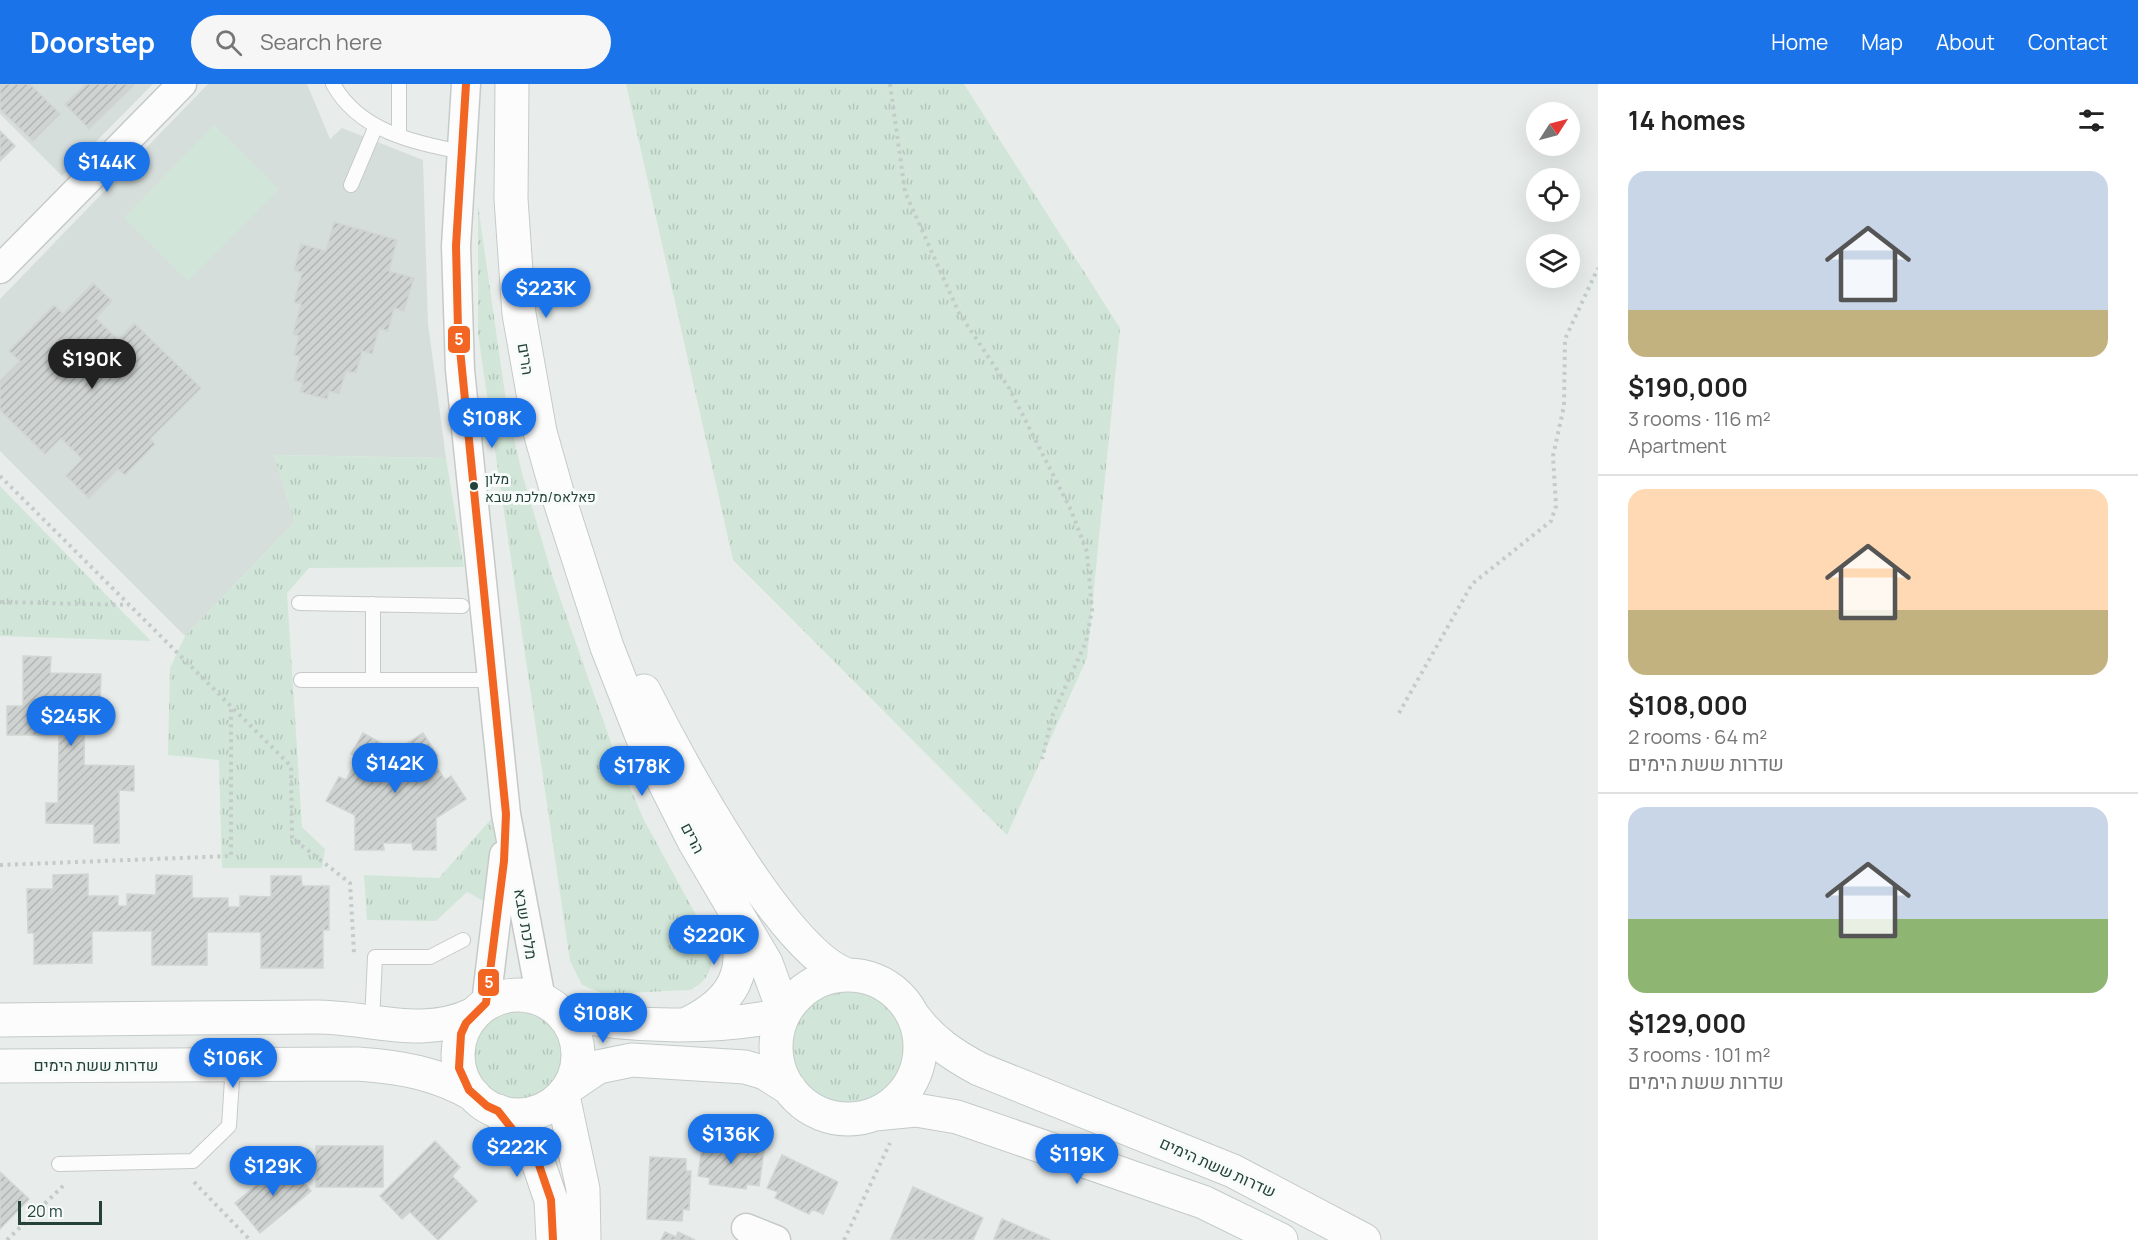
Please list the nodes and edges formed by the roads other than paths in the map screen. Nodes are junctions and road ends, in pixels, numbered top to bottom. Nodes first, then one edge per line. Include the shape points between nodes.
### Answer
1 (182, 84) edge
2 (333, 84) edge
3 (399, 84) edge
4 (466, 84) edge
5 (512, 84) edge
6 (376, 126) junction
7 (399, 135) junction
8 (462, 153) junction
9 (351, 185) dead end
10 (0, 269) edge
11 (578, 555) junction
12 (298, 603) dead end
13 (373, 604) junction
14 (462, 606) dead end
15 (301, 680) dead end
16 (373, 680) junction
17 (492, 680) junction
18 (506, 813) junction
19 (733, 908) junction
20 (463, 940) dead end
21 (845, 974) junction
22 (551, 1006) junction
23 (480, 1008) junction
24 (784, 1014) junction
25 (914, 1017) junction
26 (0, 1020) edge
27 (372, 1022) junction
28 (689, 1023) junction
29 (233, 1064) junction
30 (0, 1066) edge
31 (790, 1089) junction
32 (567, 1091) junction
33 (486, 1103) junction
34 (873, 1114) junction
35 (59, 1164) dead end
36 (746, 1228) dead end
37 (553, 1240) edge
38 (584, 1240) edge
39 (776, 1240) edge
40 (1281, 1240) edge
41 (1365, 1240) edge

1 - 10 street
2 - 6 lane via 362,120
3 - 7 lane
4 - 8 street, מלכת שבא
5 - 11 main road, הרים via 514,256 527,372 545,452
6 - 7 lane
6 - 9 lane
7 - 8 lane
8 - 17 street, מלכת שבא via 456,246 458,329
11 - 19 main road, הרים via 607,647 641,734 694,841
11 - 21 main road, הרים via 673,746 729,840 803,943 825,964
12 - 13 lane
13 - 14 lane
13 - 16 lane
15 - 16 lane
16 - 17 lane
17 - 18 street, מלכת שבא
18 - 22 street, מלכת שבא
18 - 23 street, מלכת שבא via 504,861
19 - 24 main road, הרים via 766,963
19 - 28 main road via 740,943 738,974 723,1001 710,1013
20 - 27 lane via 430,957 375,957
21 - 24 main road via 818,980
21 - 25 main road via 886,984
22 - 23 main road via 516,994
22 - 28 main road via 605,1022
22 - 32 main road via 573,1030 579,1053
23 - 27 main road via 454,1024
23 - 33 main road via 461,1034 458,1057 464,1079
24 - 28 main road via 747,1022
24 - 31 main road via 776,1049
25 - 34 main road via 920,1044 916,1072 902,1096
25 - 41 main road, שדרות ששת הימים via 944,1048 979,1069 1233,1171
26 - 27 main road via 317,1017
29 - 30 main road, שדרות ששת הימים
29 - 33 main road, שדרות ששת הימים via 397,1067 435,1076
29 - 35 lane via 229,1126 193,1161
31 - 32 main road via 774,1077 745,1067 632,1060 598,1066
31 - 34 main road via 811,1109 824,1114 851,1119
32 - 33 main road via 554,1104 532,1114 520,1115
32 - 38 main road via 583,1189
33 - 37 main road via 538,1162 551,1200
34 - 40 main road via 906,1110 957,1117 1225,1210
36 - 39 street

